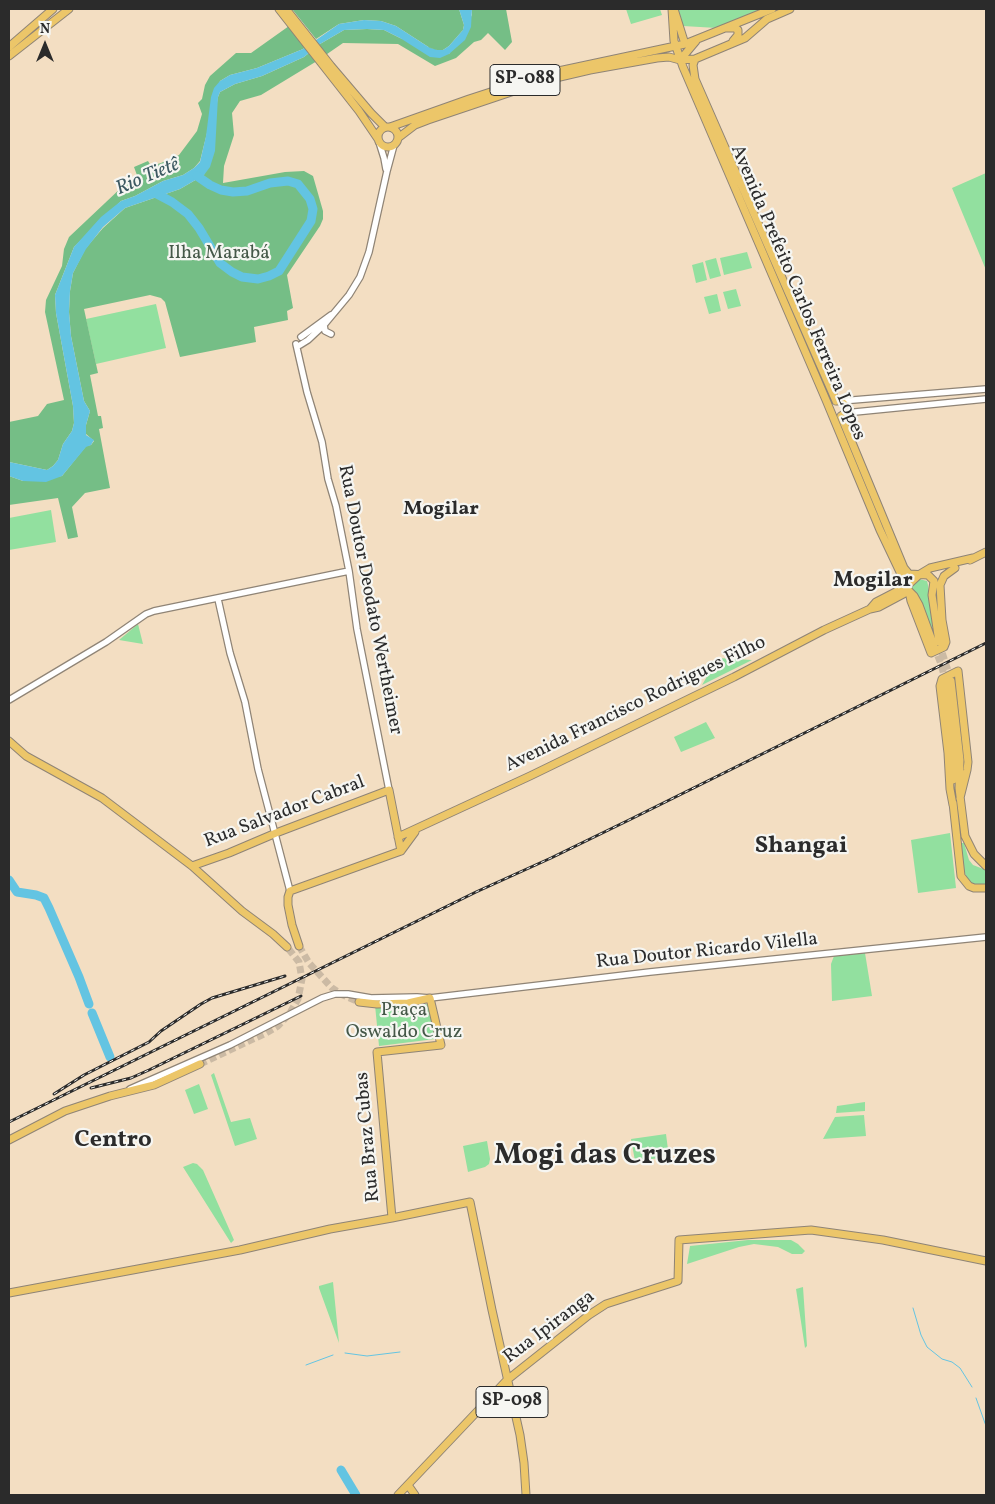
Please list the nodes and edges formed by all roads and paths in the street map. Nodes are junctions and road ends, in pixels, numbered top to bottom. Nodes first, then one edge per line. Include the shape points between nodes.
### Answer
1 (53, 9) edge
2 (69, 9) edge
3 (279, 9) edge
4 (286, 9) edge
5 (673, 9) edge
6 (772, 9) edge
7 (790, 9) edge
8 (726, 28) junction
9 (304, 35) junction
10 (697, 40) junction
11 (685, 44) junction
12 (729, 44) junction
13 (9, 47) edge
14 (674, 47) junction
15 (9, 56) edge
16 (695, 59) junction
17 (680, 60) junction
18 (329, 67) junction
19 (387, 127) junction
20 (379, 141) junction
21 (396, 142) junction
22 (387, 171) junction
23 (332, 314) junction
24 (324, 325) junction
25 (331, 334) dead end
26 (300, 342) junction
27 (986, 389) edge
28 (976, 390) junction
29 (966, 391) junction
30 (986, 399) edge
31 (975, 400) junction
32 (838, 401) junction
33 (967, 401) junction
34 (831, 412) junction
35 (843, 415) junction
36 (986, 552) edge
37 (973, 558) junction
38 (955, 568) junction
39 (349, 571) junction
40 (920, 574) junction
41 (934, 582) junction
42 (908, 589) junction
43 (218, 599) junction
44 (9, 700) edge
45 (9, 741) edge
46 (390, 790) junction
47 (960, 798) junction
48 (953, 805) junction
49 (417, 830) junction
50 (276, 833) junction
51 (398, 837) junction
52 (401, 851) junction
53 (192, 866) junction
54 (986, 866) edge
55 (986, 888) edge
56 (290, 891) junction
57 (986, 937) edge
58 (299, 946) tunnel mouth
59 (287, 947) tunnel mouth
60 (430, 998) junction
61 (359, 1002) tunnel mouth
62 (200, 1064) tunnel mouth
63 (124, 1092) junction
64 (9, 1140) edge
65 (392, 1218) junction
66 (692, 1239) junction
67 (678, 1255) junction
68 (986, 1261) edge
69 (9, 1292) edge
70 (507, 1380) junction
71 (408, 1484) junction
72 (398, 1495) edge
73 (415, 1495) edge
74 (526, 1495) edge

1 - 13 main road
2 - 15 main road
3 - 9 main road
4 - 9 main road
5 - 11 main road, Avenida Prefeito Carlos Ferreira Lopes
5 - 14 main road, Avenida Prefeito Carlos Ferreira Lopes
6 - 8 main road
7 - 12 main road via 767,19 745,38
8 - 10 main road
8 - 12 main road via 735,28 739,33
9 - 18 main road
10 - 11 main road
10 - 17 main road
11 - 14 main road
12 - 16 main road
14 - 17 main road, Avenida Prefeito Carlos Ferreira Lopes
14 - 19 main road, SP-088 via 549,73
16 - 17 main road, SP-088
16 - 32 main road, Avenida Prefeito Carlos Ferreira Lopes via 695,79
17 - 21 main road, SP-088 via 657,58 547,80 421,122
17 - 34 main road, Avenida Prefeito Carlos Ferreira Lopes
18 - 19 main road
18 - 20 main road
19 - 20 main road via 378,133
19 - 21 main road via 397,133
20 - 21 main road via 384,146
20 - 22 street
21 - 22 street
22 - 23 street via 364,269 349,295
23 - 24 street
23 - 26 street
24 - 25 street via 325,331
24 - 26 street via 308,340
26 - 39 street, Rua Doutor Deodato Wertheimer via 307,392 322,442
27 - 28 street
28 - 29 street
28 - 31 street
29 - 32 street
29 - 33 street
30 - 31 street
31 - 33 street
32 - 34 main road via 832,405
32 - 35 main road via 846,406
33 - 35 street
34 - 35 main road via 836,417
34 - 42 main road, Avenida Prefeito Carlos Ferreira Lopes
35 - 40 main road, Avenida Prefeito Carlos Ferreira Lopes via 904,568 909,574
36 - 37 main road, Avenida Francisco Rodrigues Filho
37 - 38 main road, Avenida Francisco Rodrigues Filho
37 - 40 main road, Avenida Francisco Rodrigues Filho via 930,568
38 - 41 main road, Avenida Francisco Rodrigues Filho
38 - 42 main road via 944,576 940,585 946,642 944,648 931,654
39 - 43 street
39 - 46 street, Rua Doutor Deodato Wertheimer via 357,629
40 - 41 main road
40 - 42 main road, Avenida Francisco Rodrigues Filho
41 - 42 main road via 936,644 916,599
42 - 49 main road, Avenida Francisco Rodrigues Filho via 879,607
43 - 44 street via 146,614
43 - 50 street
45 - 53 main road via 26,756 102,798
46 - 50 main road, Rua Salvador Cabral
46 - 51 main road, Rua Doutor Deodato Wertheimer
47 - 48 main road via 960,760 949,682 955,760
47 - 48 main road via 968,762 958,671 942,679 940,686
47 - 54 main road via 965,836 977,859
48 - 55 main road via 961,876 969,886
49 - 51 main road, Avenida Francisco Rodrigues Filho
49 - 52 main road, Avenida Francisco Rodrigues Filho
50 - 53 main road, Rua Salvador Cabral
50 - 56 street
51 - 52 main road, Rua Doutor Deodato Wertheimer
52 - 56 main road
53 - 59 main road
56 - 58 main road via 288,905
57 - 60 street, Rua Doutor Ricardo Vilella
60 - 61 main road via 397,1004
60 - 63 street, Rua Doutor Ricardo Vilella via 331,994 230,1045
60 - 65 main road, Rua Braz Cubas via 440,1045 377,1052
62 - 63 main road via 154,1085
63 - 64 main road via 65,1111
65 - 69 main road via 240,1250
65 - 70 main road, SP-098 via 470,1202
66 - 67 main road via 684,1242
66 - 67 main road via 679,1240
66 - 68 main road via 811,1230 883,1240
67 - 70 main road, Rua Ipiranga via 678,1281 606,1304
70 - 71 main road, Rua Ipiranga
70 - 74 main road, SP-098 via 522,1447
71 - 72 main road, Rua Ipiranga
71 - 73 main road

